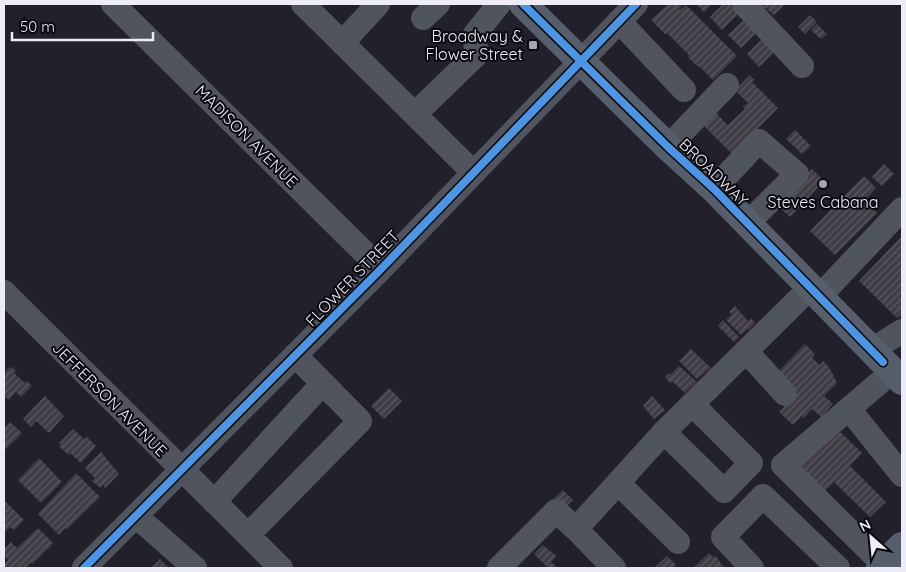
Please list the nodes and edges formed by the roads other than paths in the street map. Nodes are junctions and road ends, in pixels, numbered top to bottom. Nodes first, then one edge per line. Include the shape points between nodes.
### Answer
1 (113, 4) edge
2 (303, 4) edge
3 (378, 4) edge
4 (499, 4) edge
5 (523, 4) edge
6 (636, 4) edge
7 (744, 4) edge
8 (619, 21) junction
9 (342, 43) junction
10 (580, 60) junction
11 (802, 66) dead end
12 (727, 85) dead end
13 (684, 90) dead end
14 (415, 114) junction
15 (668, 147) junction
16 (473, 172) junction
17 (714, 189) junction
18 (902, 209) edge
19 (746, 224) junction
20 (381, 269) junction
21 (4, 292) edge
22 (815, 292) junction
23 (902, 331) edge
24 (872, 350) junction
25 (746, 351) junction
26 (295, 355) junction
27 (897, 376) edge
28 (323, 383) junction
29 (785, 394) dead end
30 (692, 404) junction
31 (849, 409) junction
32 (664, 432) junction
33 (182, 470) junction
34 (902, 475) edge
35 (619, 484) junction
36 (214, 502) junction
37 (136, 516) junction
38 (576, 529) junction
39 (248, 535) junction
40 (678, 542) dead end
41 (889, 560) edge
42 (598, 563) edge
43 (84, 568) edge
44 (195, 568) edge
45 (281, 568) edge
46 (499, 568) edge
47 (752, 568) edge
48 (838, 568) edge

1 - 20 street, MADISON AVENUE
2 - 9 street
3 - 9 street
4 - 14 street via 474,34 476,55
5 - 10 main road, BROADWAY
6 - 8 street, FLOWER STREET
7 - 11 street
8 - 10 street, FLOWER STREET
8 - 13 street
9 - 14 street
10 - 15 main road, BROADWAY
10 - 16 street, FLOWER STREET
12 - 15 street
14 - 16 street
15 - 17 main road, BROADWAY
16 - 20 street, FLOWER STREET
17 - 19 main road, BROADWAY
17 - 19 street via 759,141 797,174
18 - 22 street
19 - 22 main road, BROADWAY
20 - 26 street, FLOWER STREET
21 - 33 street, JEFFERSON AVENUE
22 - 24 main road, BROADWAY
22 - 25 street
23 - 24 street
24 - 27 main road, BROADWAY
25 - 29 street
25 - 30 street
26 - 28 street
26 - 33 street, FLOWER STREET
27 - 31 street
28 - 36 street
28 - 39 street via 360,421
30 - 32 street
30 - 32 street via 751,463 724,491
31 - 34 street
31 - 41 street via 783,466
32 - 35 street
33 - 36 street, JEFFERSON AVENUE
33 - 37 street, FLOWER STREET
35 - 38 street
35 - 40 street
36 - 39 street, JEFFERSON AVENUE
37 - 43 street, FLOWER STREET
37 - 44 street
38 - 42 street
38 - 46 street via 556,511
39 - 45 street, JEFFERSON AVENUE
47 - 48 street via 723,538 763,496

